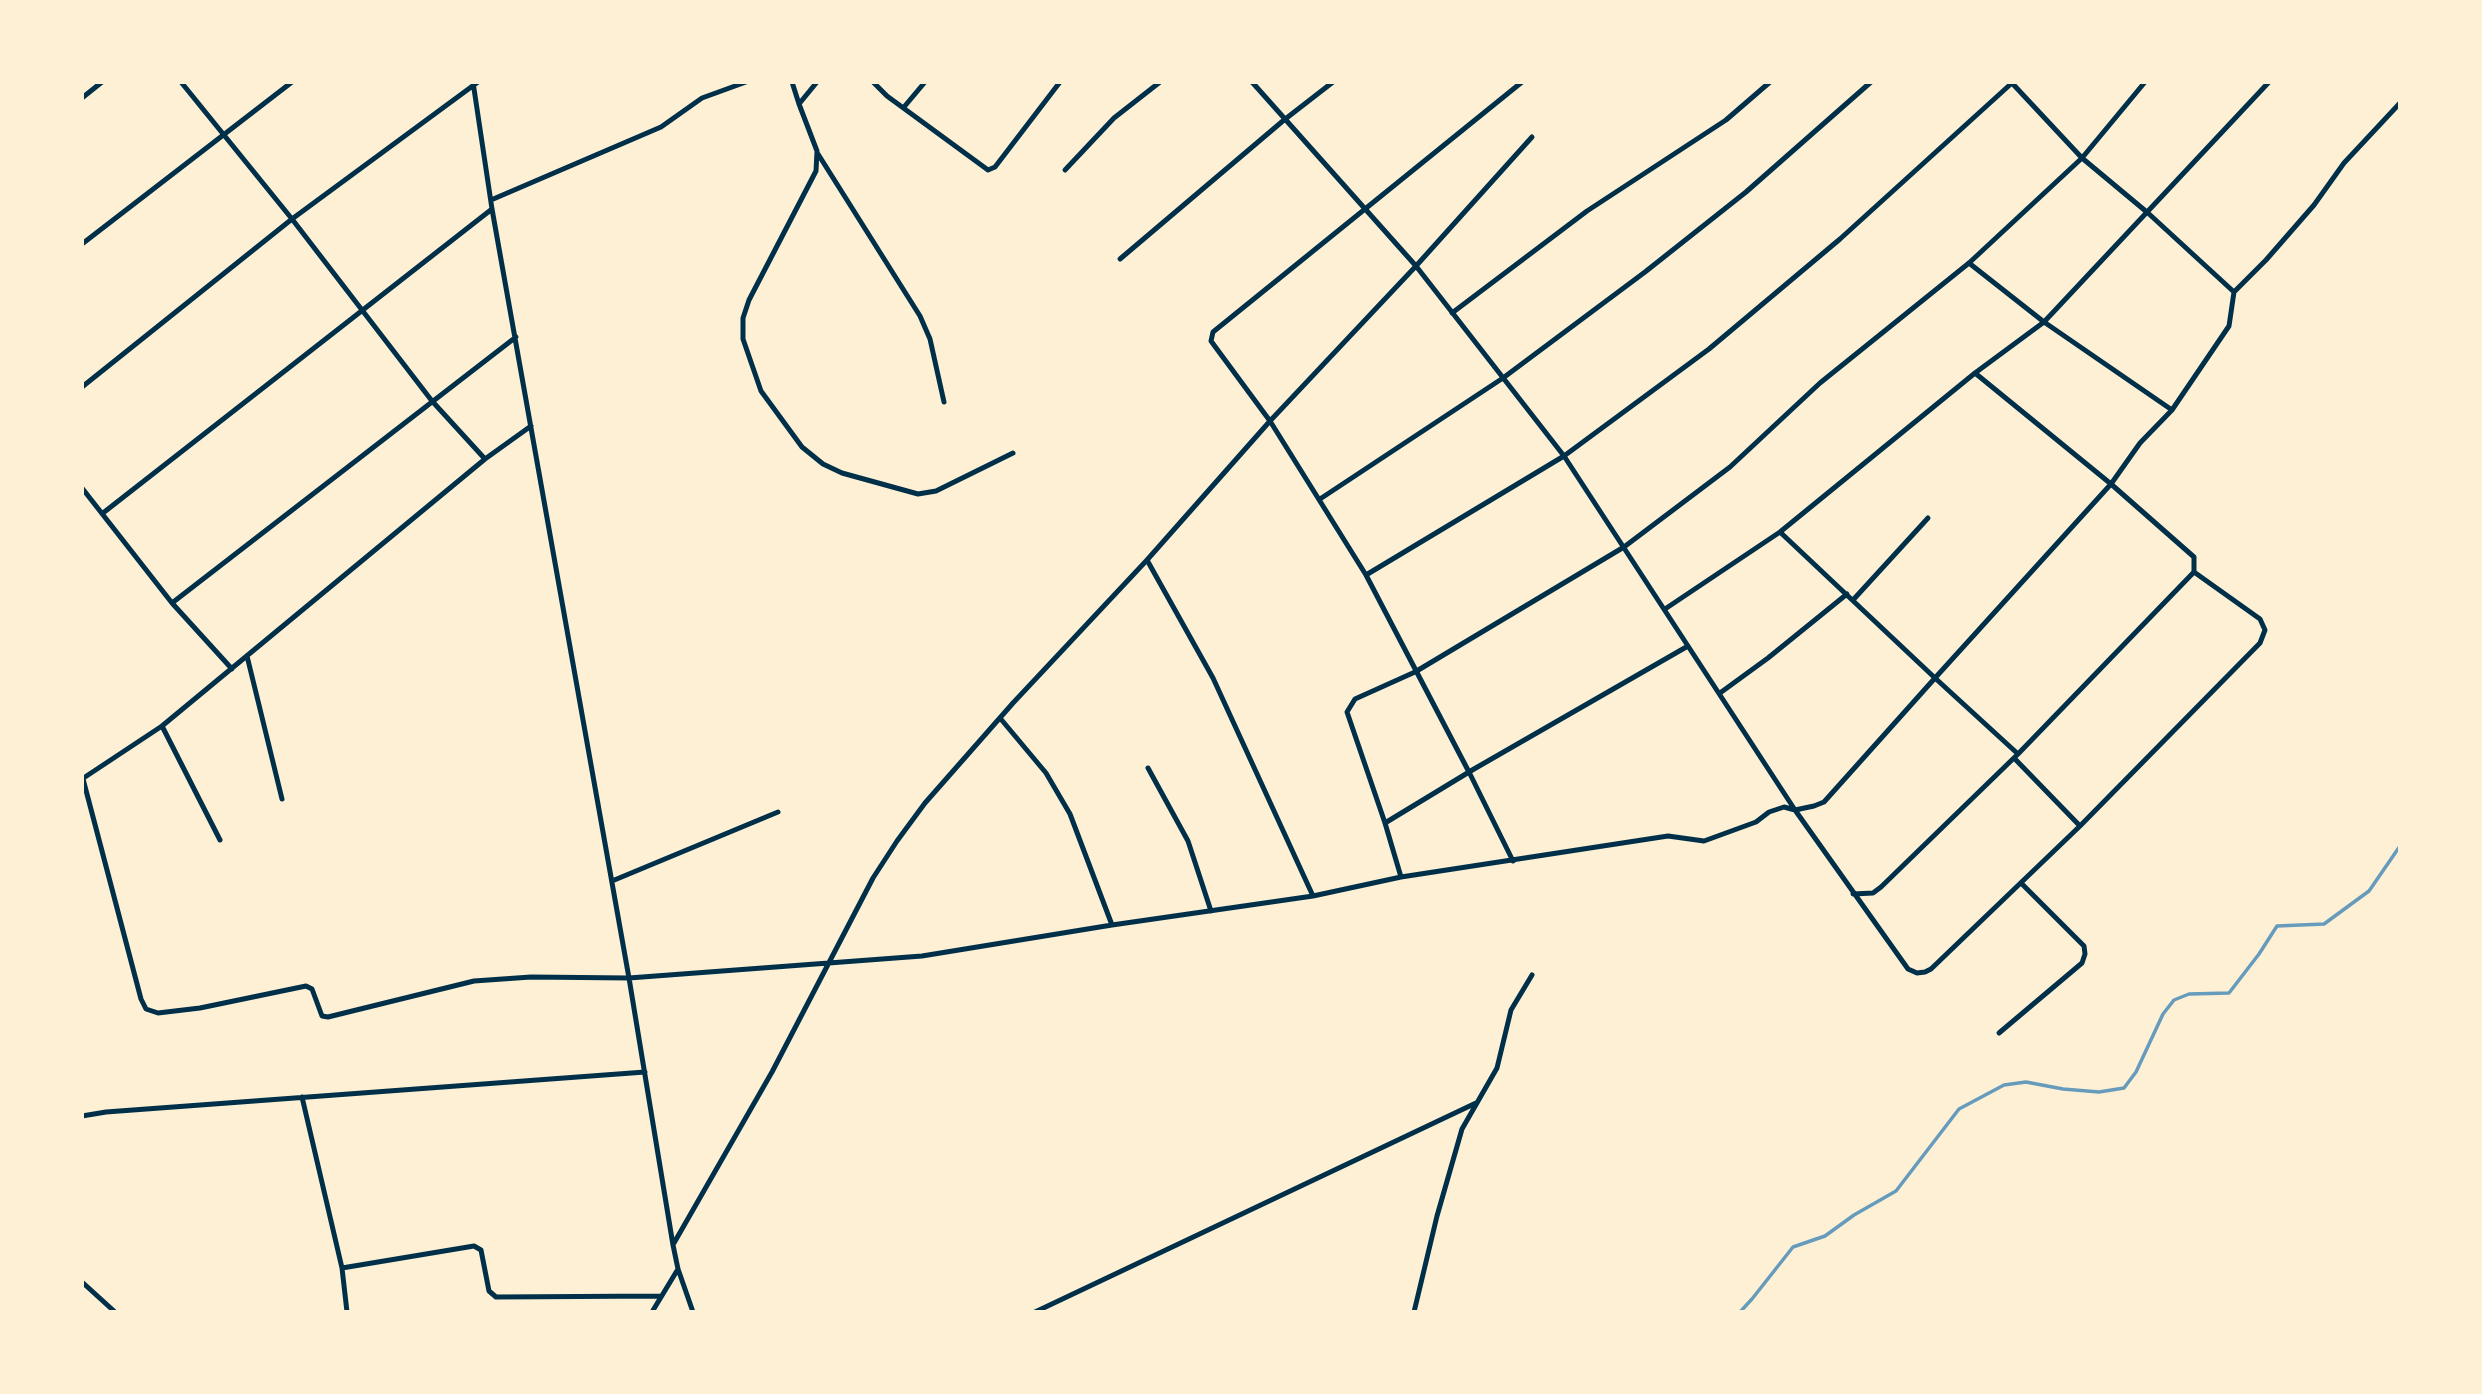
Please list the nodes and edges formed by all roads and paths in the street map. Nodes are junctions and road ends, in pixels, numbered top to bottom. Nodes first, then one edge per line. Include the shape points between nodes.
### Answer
1 (102, 82) edge
2 (181, 82) edge
3 (292, 82) edge
4 (746, 82) edge
5 (792, 82) edge
6 (817, 82) edge
7 (873, 82) edge
8 (925, 82) edge
9 (1060, 82) edge
10 (1160, 82) edge
11 (1252, 82) edge
12 (1333, 82) edge
13 (1522, 82) edge
14 (1770, 82) edge
15 (1871, 82) edge
16 (2145, 82) edge
17 (2269, 82) edge
18 (475, 83) edge
19 (2012, 83) edge
20 (82, 98) edge
21 (2400, 103) edge
22 (799, 104) junction
23 (904, 107) junction
24 (1284, 120) junction
25 (223, 135) junction
26 (1532, 137) dead end
27 (817, 151) junction
28 (2082, 158) junction
29 (1065, 170) dead end
30 (491, 200) junction
31 (492, 209) junction
32 (1366, 209) junction
33 (2148, 213) junction
34 (292, 219) junction
35 (82, 244) edge
36 (1120, 259) dead end
37 (1969, 263) junction
38 (1416, 266) junction
39 (2234, 292) junction
40 (363, 311) junction
41 (1452, 313) junction
42 (2044, 322) junction
43 (516, 337) junction
44 (1975, 373) junction
45 (1503, 378) junction
46 (82, 387) edge
47 (432, 401) junction
48 (944, 402) dead end
49 (2172, 410) junction
50 (1270, 421) junction
51 (531, 426) junction
52 (1013, 453) dead end
53 (1564, 456) junction
54 (485, 459) junction
55 (2111, 484) junction
56 (82, 488) edge
57 (1320, 499) junction
58 (103, 513) junction
59 (1928, 518) dead end
60 (1780, 532) junction
61 (1624, 547) junction
62 (1147, 560) junction
63 (2194, 572) junction
64 (1366, 575) junction
65 (1847, 594) junction
66 (1853, 600) junction
67 (172, 603) junction
68 (1665, 610) junction
69 (1688, 646) junction
70 (247, 656) junction
71 (232, 669) junction
72 (1415, 672) junction
73 (1935, 678) junction
74 (1720, 693) junction
75 (1000, 718) junction
76 (162, 726) junction
77 (2016, 756) junction
78 (1148, 768) dead end
79 (1469, 772) junction
80 (83, 779) edge
81 (282, 799) dead end
82 (1795, 810) junction
83 (778, 812) dead end
84 (1385, 823) junction
85 (2080, 826) junction
86 (220, 840) dead end
87 (1513, 861) junction
88 (1401, 877) junction
89 (611, 881) junction
90 (2021, 883) junction
91 (1853, 894) junction
92 (1313, 896) junction
93 (1211, 911) junction
94 (1112, 925) junction
95 (829, 962) junction
96 (1532, 975) dead end
97 (629, 978) junction
98 (1999, 1033) dead end
99 (645, 1072) junction
100 (302, 1097) junction
101 (1476, 1103) junction
102 (82, 1116) edge
103 (673, 1245) junction
104 (342, 1268) junction
105 (678, 1269) junction
106 (82, 1282) edge
107 (661, 1296) junction
108 (116, 1312) edge
109 (347, 1312) edge
110 (652, 1312) edge
111 (693, 1312) edge
112 (1035, 1312) edge
113 (1414, 1312) edge

1 - 20 street
2 - 25 street
3 - 25 street
4 - 30 street via 702,98 661,127
5 - 22 street
6 - 22 street
7 - 23 street
8 - 23 street
9 - 23 street via 995,167 988,170
10 - 29 street via 1114,118
11 - 24 street
12 - 24 street
13 - 32 street
14 - 41 street via 1726,120 1587,211
15 - 45 street via 1746,192
16 - 28 street
17 - 33 street
18 - 30 street
18 - 34 street
19 - 28 street
19 - 53 street via 1719,341
21 - 39 street
22 - 27 street
24 - 32 street
24 - 36 street
25 - 34 street
25 - 35 street
26 - 38 street
27 - 48 street via 920,316
27 - 52 street via 814,176 743,318 743,339 761,391 802,447 823,464 842,474 918,494 936,491
28 - 33 street
28 - 37 street
30 - 31 street
31 - 40 street
31 - 43 street
32 - 38 street
32 - 50 street via 1211,336
33 - 39 street
33 - 42 street
34 - 40 street
34 - 46 street
37 - 42 street
37 - 61 street via 1820,383 1730,467
38 - 41 street
38 - 50 street
39 - 49 street via 2229,326
40 - 47 street
40 - 58 street
41 - 45 street
42 - 44 street
42 - 49 street
43 - 47 street
43 - 51 street
44 - 55 street
44 - 60 street
45 - 53 street
45 - 57 street
47 - 54 street
47 - 67 street
49 - 55 street via 2140,443
50 - 57 street
50 - 62 street
51 - 54 street
51 - 89 street
53 - 61 street
53 - 64 street
54 - 70 street
55 - 63 street via 2194,558
55 - 73 street
56 - 58 street
57 - 64 street
58 - 67 street
59 - 66 street
60 - 65 street
60 - 68 street
61 - 68 street
61 - 72 street
62 - 75 street
62 - 92 street via 1213,678
63 - 77 street
63 - 85 street via 2259,619 2264,635
64 - 72 street
65 - 66 street
65 - 74 street
66 - 73 street
67 - 71 street
68 - 69 street
69 - 74 street
69 - 79 street
70 - 71 street
70 - 81 street
71 - 76 street
72 - 79 street
72 - 84 street via 1355,699 1347,712
73 - 77 street
73 - 82 street via 1824,802
74 - 82 street
75 - 94 street via 1046,773 1070,814
75 - 95 street via 897,841
76 - 80 street
76 - 86 street
77 - 85 street
77 - 91 street via 1881,887 1873,893
78 - 93 street via 1188,841
79 - 84 street
79 - 87 street
80 - 97 street via 141,999 151,1012 200,1008 306,985 322,1016 328,1017 474,981 531,976
82 - 87 street via 1775,810 1704,841 1668,836
82 - 91 street
83 - 89 street
84 - 88 street
85 - 90 street
87 - 88 street
88 - 92 street
89 - 97 street
90 - 91 street via 1931,969 1917,973 1908,969
90 - 98 street via 2084,946 2085,954 2082,963
92 - 93 street
93 - 94 street
94 - 95 street via 922,956
95 - 97 street
95 - 103 street
96 - 101 street via 1511,1010 1497,1069
97 - 99 street
99 - 100 street
99 - 103 street
100 - 102 street
100 - 104 street
101 - 112 street
101 - 113 street via 1455,1149
103 - 105 street
104 - 107 street via 474,1246 481,1250 489,1291 496,1297
104 - 109 street
105 - 107 street
105 - 111 street
106 - 108 street
107 - 110 street

